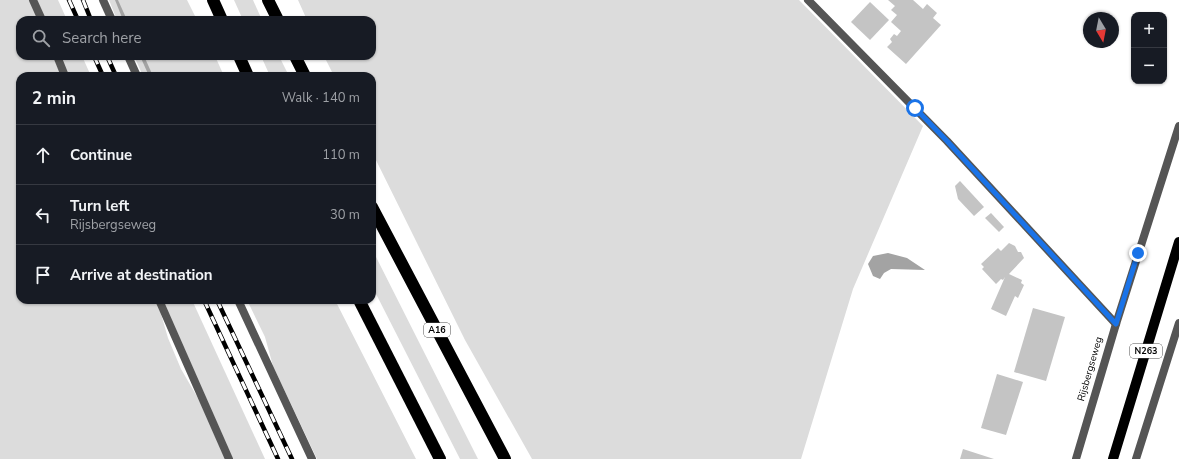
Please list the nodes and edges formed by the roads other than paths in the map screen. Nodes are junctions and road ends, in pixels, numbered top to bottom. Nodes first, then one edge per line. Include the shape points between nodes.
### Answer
1 (33, 0) edge
2 (103, 0) edge
3 (213, 0) edge
4 (268, 0) edge
5 (808, 0) edge
6 (40, 16) edge
7 (110, 16) edge
8 (220, 16) edge
9 (276, 16) edge
10 (59, 60) edge
11 (130, 60) edge
12 (241, 60) edge
13 (298, 60) edge
14 (63, 72) edge
15 (135, 72) edge
16 (246, 72) edge
17 (303, 72) edge
18 (1179, 126) edge
19 (376, 215) edge
20 (1179, 242) edge
21 (161, 304) edge
22 (240, 304) edge
23 (361, 304) edge
24 (1179, 323) edge
25 (1116, 324) junction
26 (229, 459) edge
27 (312, 459) edge
28 (440, 459) edge
29 (504, 459) edge
30 (1076, 459) edge
31 (1113, 459) edge
32 (1136, 459) edge

1 - 6 street
2 - 7 street
3 - 8 highway
4 - 9 highway
5 - 25 street via 947,141
10 - 14 street
11 - 15 street
12 - 16 highway
13 - 17 highway
18 - 25 street, Rijsbergseweg
19 - 29 highway, A16
20 - 31 main road, N263
21 - 26 street
22 - 27 street
23 - 28 highway
24 - 32 street
25 - 30 street, Rijsbergseweg

